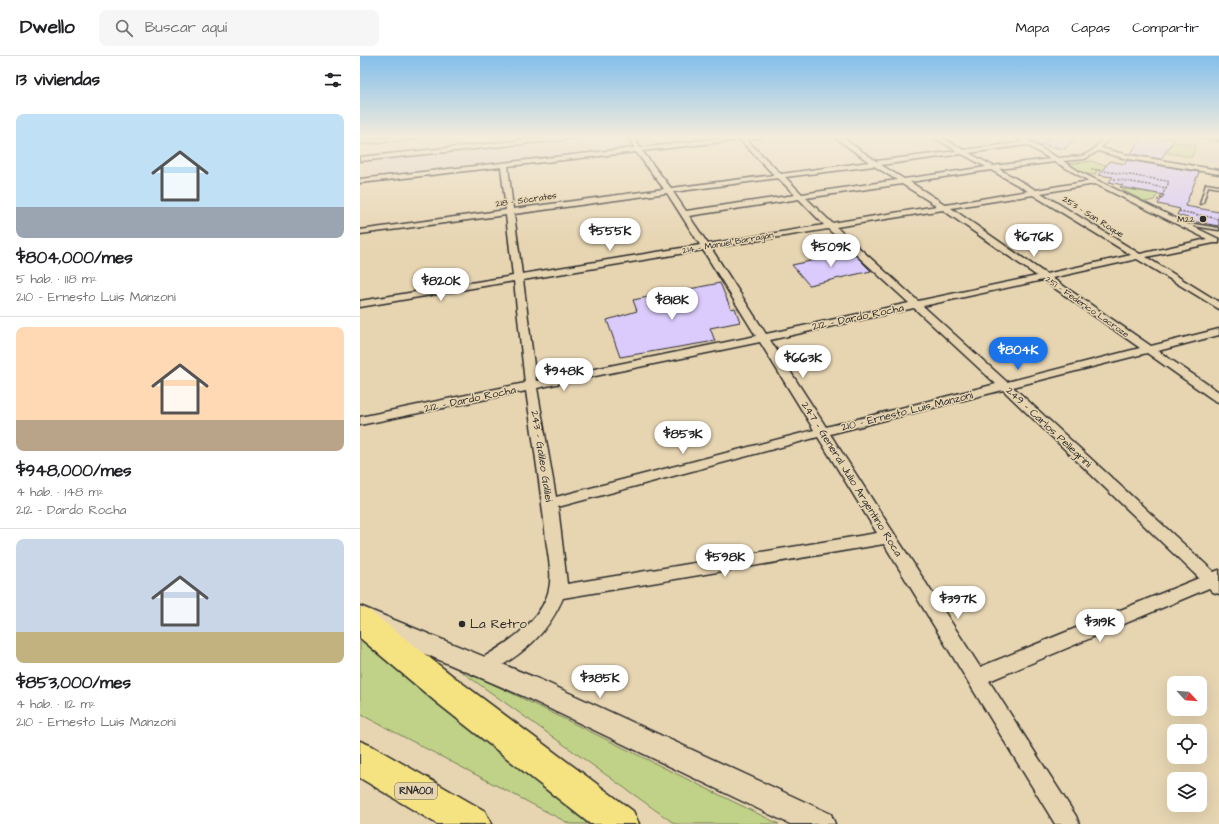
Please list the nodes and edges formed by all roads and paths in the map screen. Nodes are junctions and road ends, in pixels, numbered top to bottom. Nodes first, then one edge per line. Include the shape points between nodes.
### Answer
1 (438, 172) edge
2 (505, 172) edge
3 (655, 172) edge
4 (776, 172) edge
5 (810, 172) edge
6 (887, 172) edge
7 (968, 172) edge
8 (1000, 172) edge
9 (1112, 172) edge
10 (1078, 173) joint
11 (780, 176) junction
12 (360, 181) edge
13 (903, 182) junction
14 (1096, 182) junction
15 (1219, 187) edge
16 (1166, 188) junction
17 (669, 191) junction
18 (1035, 192) junction
19 (801, 197) junction
20 (1139, 203) junction
21 (1200, 203) dead end
22 (944, 207) junction
23 (510, 212) junction
24 (684, 214) junction
25 (830, 226) junction
26 (1186, 226) junction
27 (1219, 229) edge
28 (360, 232) edge
29 (1217, 240) edge
30 (706, 247) junction
31 (1138, 257) junction
32 (518, 278) junction
33 (1044, 278) junction
34 (360, 304) edge
35 (916, 304) junction
36 (1219, 306) edge
37 (1219, 332) edge
38 (763, 338) junction
39 (1148, 350) junction
40 (532, 386) junction
41 (1006, 387) junction
42 (1219, 398) edge
43 (360, 421) edge
44 (822, 432) junction
45 (550, 504) junction
46 (888, 537) junction
47 (1217, 581) edge
48 (558, 592) junction
49 (360, 616) edge
50 (360, 620) edge
51 (483, 667) junction
52 (976, 678) junction
53 (360, 758) edge
54 (472, 824) edge
55 (620, 824) edge
56 (821, 824) edge
57 (1068, 824) edge

1 - 12 street
2 - 23 street, 243 - Galileo Galilei
3 - 17 street, 247 - General Julio Argentino Roca
4 - 11 street, 249 - Carlos Pellegrini
5 - 11 street, 218 - Sócrates
6 - 13 street, 251 - Federico Lacroze
7 - 13 street
8 - 18 street, 253 - San Roque
9 - 16 path via 1167,181 1169,182
10 - 14 street
10 - 16 path
11 - 17 street, 218 - Sócrates
11 - 19 street, 249 - Carlos Pellegrini
13 - 19 street
13 - 22 street, 251 - Federico Lacroze
14 - 18 street, 214 - Manuel Barragán
14 - 20 street
15 - 21 lane via 1207,185
16 - 20 path via 1160,200
17 - 23 street, 218 - Sócrates
17 - 24 street, 247 - General Julio Argentino Roca
18 - 22 street, 214 - Manuel Barragán
18 - 31 street, 253 - San Roque
19 - 24 street
19 - 25 street, 249 - Carlos Pellegrini
20 - 26 street
22 - 25 street, 214 - Manuel Barragán
22 - 33 street, 251 - Federico Lacroze
23 - 28 street, 218 - Sócrates
23 - 32 street, 243 - Galileo Galilei
24 - 30 street, 247 - General Julio Argentino Roca
25 - 30 street, 214 - Manuel Barragán
25 - 35 street, 249 - Carlos Pellegrini
26 - 27 lane
26 - 29 street
29 - 31 street, 212 - Dardo Rocha
30 - 32 street, 214 - Manuel Barragán
30 - 38 street, 247 - General Julio Argentino Roca
31 - 33 street, 212 - Dardo Rocha
31 - 36 street, 253 - San Roque
32 - 34 street, 214 - Manuel Barragán
32 - 40 street, 243 - Galileo Galilei
33 - 35 street, 212 - Dardo Rocha
33 - 39 street, 251 - Federico Lacroze
35 - 38 street, 212 - Dardo Rocha
35 - 41 street, 249 - Carlos Pellegrini
37 - 39 street, 210 - Ernesto Luis Manzoni
38 - 40 street, 212 - Dardo Rocha
38 - 44 street, 247 - General Julio Argentino Roca
39 - 41 street, 210 - Ernesto Luis Manzoni
39 - 42 street, 251 - Federico Lacroze
40 - 43 street, 212 - Dardo Rocha
40 - 45 street, 243 - Galileo Galilei
41 - 44 street, 210 - Ernesto Luis Manzoni
41 - 47 street, 249 - Carlos Pellegrini
44 - 45 street, 210 - Ernesto Luis Manzoni
44 - 46 street, 247 - General Julio Argentino Roca
45 - 48 street, 243 - Galileo Galilei
46 - 48 street
46 - 52 street, 247 - General Julio Argentino Roca
47 - 52 street
48 - 51 street, 243 - Galileo Galilei via 552,606 528,636
49 - 51 street
50 - 55 highway via 453,696
51 - 56 street
52 - 57 street, 247 - General Julio Argentino Roca
53 - 54 highway, RNA001

